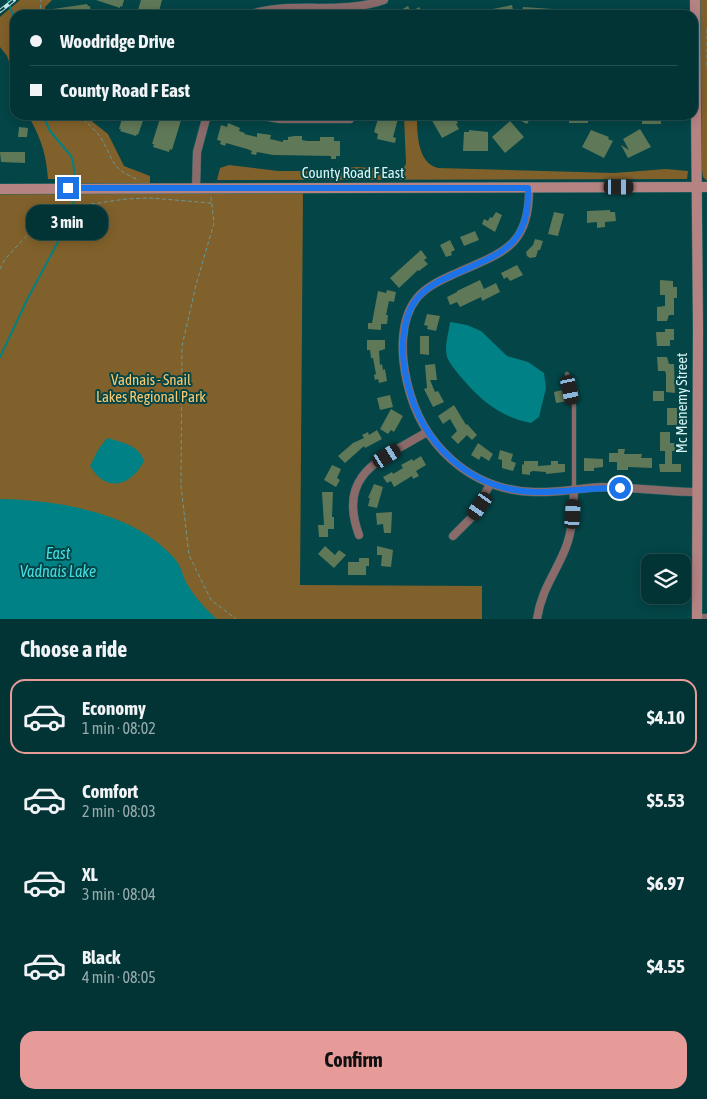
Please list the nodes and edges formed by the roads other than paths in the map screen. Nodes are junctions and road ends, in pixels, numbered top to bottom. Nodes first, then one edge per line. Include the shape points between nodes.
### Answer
1 (384, 0) edge
2 (301, 2) edge
3 (258, 10) edge
4 (698, 118) edge
5 (206, 120) edge
6 (702, 187) edge
7 (0, 188) edge
8 (196, 188) junction
9 (528, 188) junction
10 (567, 374) dead end
11 (427, 432) junction
12 (490, 484) junction
13 (574, 490) junction
14 (697, 492) junction
15 (359, 536) dead end
16 (453, 536) dead end
17 (700, 618) edge
18 (537, 619) edge

1 - 2 street via 353,6
2 - 3 street via 272,4
4 - 6 street, Mc Menemy Street
5 - 8 street via 197,152
6 - 9 street, County Road F East
6 - 14 street, Mc Menemy Street
7 - 8 street, County Road F East
8 - 9 street, County Road F East
9 - 11 street via 528,213 517,238 504,250 431,286 416,299 408,314 403,343 405,376 414,407
10 - 13 lane via 574,406
11 - 12 street via 458,465
11 - 15 street via 361,476 353,498 354,522
12 - 13 street via 534,492
12 - 16 street via 474,514
13 - 14 street via 620,488
13 - 18 street via 570,533 542,596
14 - 17 street, Mc Menemy Street

